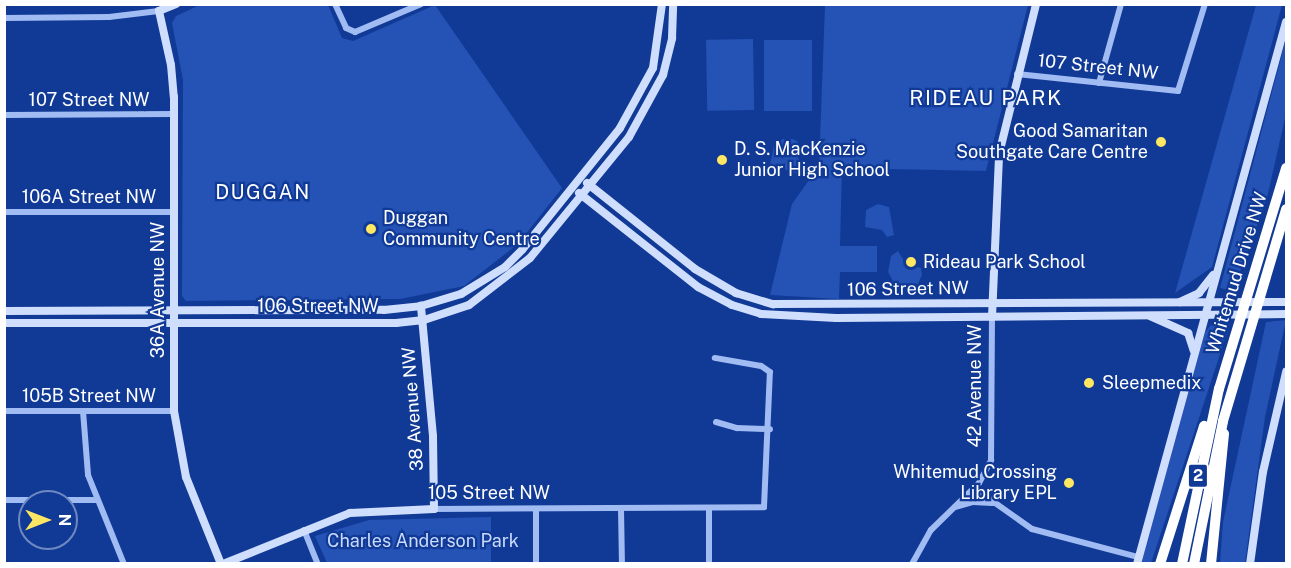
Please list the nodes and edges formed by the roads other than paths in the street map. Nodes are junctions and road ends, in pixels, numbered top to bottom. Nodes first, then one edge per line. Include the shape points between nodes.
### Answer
1 (176, 4) edge
2 (335, 4) edge
3 (421, 4) edge
4 (662, 4) edge
5 (673, 4) edge
6 (1036, 4) edge
7 (1121, 4) edge
8 (1205, 4) edge
9 (159, 11) junction
10 (4, 18) edge
11 (1287, 22) edge
12 (1016, 74) junction
13 (1099, 83) junction
14 (174, 114) junction
15 (4, 115) edge
16 (1287, 168) edge
17 (582, 179) junction
18 (591, 186) junction
19 (574, 189) junction
20 (583, 196) junction
21 (1287, 209) edge
22 (174, 212) junction
23 (4, 213) edge
24 (1217, 270) junction
25 (1285, 302) edge
26 (1177, 304) junction
27 (1209, 304) junction
28 (992, 305) junction
29 (421, 306) junction
30 (4, 311) edge
31 (174, 311) junction
32 (1283, 314) edge
33 (1206, 315) junction
34 (1149, 316) junction
35 (992, 317) junction
36 (424, 320) junction
37 (174, 322) junction
38 (4, 323) edge
39 (1194, 355) junction
40 (715, 358) dead end
41 (1287, 372) edge
42 (1285, 382) edge
43 (1219, 389) junction
44 (4, 411) edge
45 (83, 411) junction
46 (174, 411) junction
47 (1223, 421) junction
48 (716, 422) dead end
49 (770, 429) junction
50 (974, 488) junction
51 (4, 500) edge
52 (97, 500) junction
53 (995, 505) junction
54 (434, 509) junction
55 (536, 509) junction
56 (621, 509) junction
57 (709, 509) junction
58 (951, 509) junction
59 (304, 530) junction
60 (1137, 560) edge
61 (124, 564) edge
62 (222, 564) edge
63 (318, 564) edge
64 (536, 564) edge
65 (622, 564) edge
66 (709, 564) edge
67 (912, 564) edge
68 (1160, 564) edge
69 (1182, 564) edge
70 (1194, 564) edge
71 (1211, 564) edge
72 (1250, 564) edge

1 - 9 street
2 - 3 street via 350,31
4 - 17 street via 658,49 645,87
5 - 18 street via 668,55 654,96
6 - 12 street, 42 Avenue NW
7 - 13 street
8 - 13 street, 107 Street NW via 1178,91
9 - 10 street via 109,17
9 - 14 street, 36A Avenue NW via 171,65
11 - 24 street, Whitemud Drive NW
12 - 13 street, 107 Street NW
12 - 28 street, 42 Avenue NW via 996,171
14 - 15 street, 107 Street NW
14 - 22 street, 36A Avenue NW
16 - 43 highway, Whitemud Drive NW / 2
17 - 18 street, 106 Street NW
17 - 19 street, 106 Street NW
18 - 20 street
18 - 28 street, 106 Street NW via 695,269 748,298 792,307
19 - 20 street, 106 Street NW
19 - 29 street, 106 Street NW via 505,267 461,294
20 - 35 street, 106 Street NW via 698,287 751,312 790,318
20 - 36 street, 106 Street NW via 511,276 469,305
21 - 47 highway, Whitemud Drive NW / 2
22 - 23 street, 106A Street NW
22 - 31 street, 36A Avenue NW
24 - 26 street via 1199,293
24 - 27 street, Whitemud Drive NW
25 - 27 street, 106 Street NW
26 - 27 street, 106 Street NW
26 - 28 street, 106 Street NW
27 - 33 street, Whitemud Drive NW
28 - 35 street, 42 Avenue NW
29 - 31 street, 106 Street NW via 384,310
29 - 36 street, 38 Avenue NW
30 - 31 street, 106 Street NW
31 - 37 street, 36A Avenue NW
32 - 33 street, 106 Street NW
33 - 34 street, 106 Street NW
33 - 39 street, Whitemud Drive NW
34 - 35 street, 106 Street NW
34 - 39 street via 1188,333
35 - 50 street, 42 Avenue NW via 993,449
36 - 37 street, 106 Street NW
36 - 54 street, 38 Avenue NW
37 - 38 street, 106 Street NW
37 - 46 street, 36A Avenue NW
39 - 60 street, Whitemud Drive NW
40 - 49 street via 761,366 770,372
41 - 42 street
42 - 72 street via 1263,472
43 - 68 highway via 1190,462
43 - 69 highway, Whitemud Drive NW / 2
44 - 45 street, 105B Street NW
45 - 46 street, 105B Street NW
45 - 52 street via 85,460
46 - 62 street, 36A Avenue NW via 186,477
47 - 70 highway, Whitemud Drive NW / 2
47 - 71 highway via 1225,447
48 - 49 street via 737,428
49 - 57 street, 105 Street NW via 764,507
50 - 53 street
50 - 58 street, 42 Avenue NW
51 - 52 street
52 - 61 street
53 - 58 street via 973,502
53 - 60 street via 1036,531
54 - 55 street, 105 Street NW
54 - 59 street, 105 Street NW via 359,511
55 - 56 street, 105 Street NW
55 - 64 street
56 - 57 street, 105 Street NW
56 - 65 street
57 - 66 street
58 - 67 street, 42 Avenue NW via 927,537
59 - 62 street, 105 Street NW
59 - 63 street

